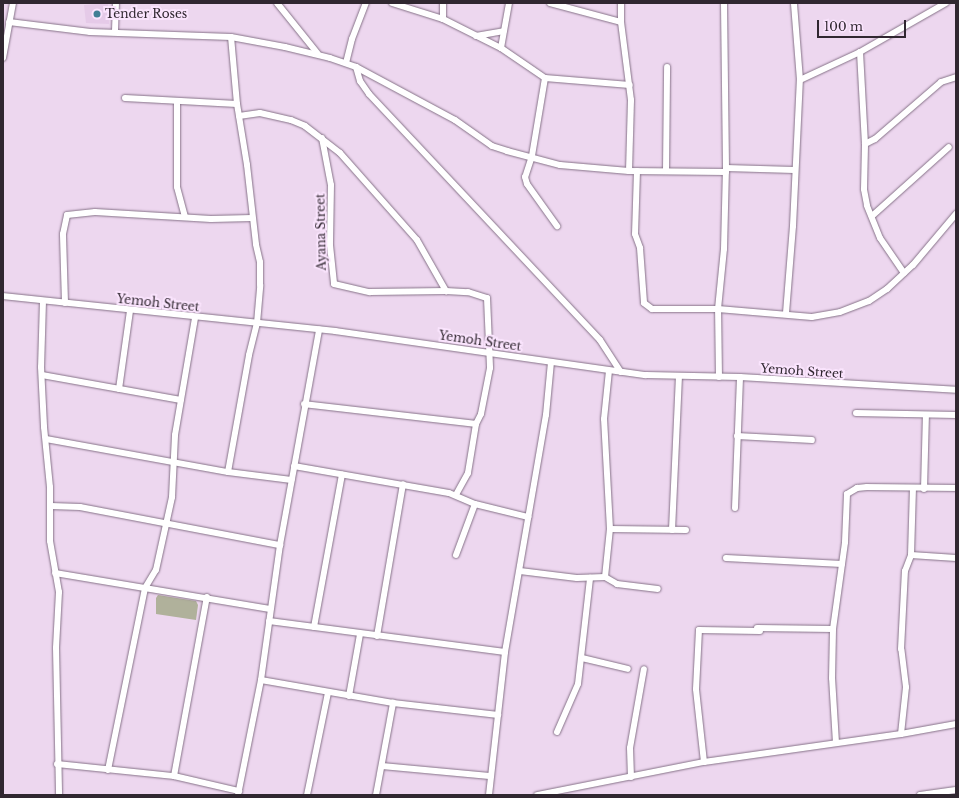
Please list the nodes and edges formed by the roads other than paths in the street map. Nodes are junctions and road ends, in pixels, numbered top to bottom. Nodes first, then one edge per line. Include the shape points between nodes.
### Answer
1 (13, 3) edge
2 (116, 3) edge
3 (278, 3) edge
4 (366, 3) edge
5 (392, 3) edge
6 (443, 3) edge
7 (509, 3) edge
8 (550, 3) edge
9 (575, 3) edge
10 (621, 3) edge
11 (724, 3) edge
12 (794, 3) edge
13 (946, 3) edge
14 (574, 10) junction
15 (443, 19) junction
16 (9, 22) junction
17 (621, 22) junction
18 (115, 31) junction
19 (504, 31) junction
20 (476, 36) junction
21 (232, 37) junction
22 (501, 48) junction
23 (860, 52) junction
24 (318, 54) junction
25 (3, 58) edge
26 (346, 63) junction
27 (356, 67) junction
28 (667, 67) dead end
29 (956, 77) edge
30 (545, 78) junction
31 (800, 80) junction
32 (630, 85) junction
33 (126, 98) dead end
34 (177, 101) junction
35 (237, 104) junction
36 (239, 116) junction
37 (322, 138) junction
38 (865, 144) junction
39 (949, 147) dead end
40 (532, 156) junction
41 (726, 170) junction
42 (794, 170) junction
43 (629, 171) junction
44 (637, 171) junction
45 (666, 171) junction
46 (956, 214) edge
47 (185, 216) junction
48 (872, 216) junction
49 (252, 218) junction
50 (557, 226) dead end
51 (904, 273) junction
52 (446, 291) junction
53 (3, 296) edge
54 (43, 301) junction
55 (65, 303) junction
56 (718, 310) junction
57 (130, 311) junction
58 (786, 313) junction
59 (195, 318) junction
60 (257, 323) junction
61 (319, 330) junction
62 (490, 352) junction
63 (551, 362) junction
64 (609, 371) junction
65 (621, 372) junction
66 (42, 375) junction
67 (679, 377) junction
68 (719, 377) junction
69 (740, 377) junction
70 (119, 389) junction
71 (956, 390) edge
72 (181, 400) junction
73 (304, 404) junction
74 (856, 413) dead end
75 (926, 414) junction
76 (956, 415) edge
77 (476, 424) junction
78 (737, 436) junction
79 (46, 439) junction
80 (812, 440) dead end
81 (174, 461) junction
82 (294, 466) junction
83 (228, 472) junction
84 (342, 475) junction
85 (291, 480) junction
86 (403, 484) junction
87 (956, 488) edge
88 (913, 489) junction
89 (924, 489) junction
90 (456, 495) junction
91 (475, 504) junction
92 (51, 506) junction
93 (735, 508) dead end
94 (528, 517) junction
95 (167, 524) junction
96 (610, 530) junction
97 (672, 530) junction
98 (686, 530) dead end
99 (280, 545) junction
100 (456, 555) dead end
101 (911, 556) junction
102 (726, 558) dead end
103 (956, 558) edge
104 (842, 564) junction
105 (520, 571) junction
106 (55, 573) junction
107 (604, 577) junction
108 (590, 578) junction
109 (145, 588) junction
110 (658, 589) dead end
111 (207, 597) junction
112 (270, 609) junction
113 (269, 621) junction
114 (314, 627) junction
115 (750, 628) dead end
116 (833, 629) junction
117 (760, 631) dead end
118 (360, 634) junction
119 (377, 636) junction
120 (504, 652) junction
121 (582, 658) junction
122 (628, 669) dead end
123 (644, 669) dead end
124 (261, 680) junction
125 (328, 693) junction
126 (349, 696) junction
127 (393, 703) junction
128 (498, 715) junction
129 (956, 724) edge
130 (557, 732) dead end
131 (901, 734) junction
132 (836, 743) junction
133 (704, 762) junction
134 (57, 764) junction
135 (382, 766) junction
136 (108, 770) junction
137 (174, 776) junction
138 (490, 776) junction
139 (631, 777) junction
140 (956, 790) edge
141 (239, 793) edge
142 (59, 795) edge
143 (307, 795) edge
144 (376, 795) edge
145 (489, 795) edge
146 (537, 795) edge
147 (920, 795) edge

1 - 16 street
2 - 18 street
3 - 24 street
4 - 26 street
5 - 15 street
6 - 15 street
7 - 19 street
8 - 14 street
9 - 14 street
10 - 17 street
11 - 41 street
12 - 31 street
13 - 23 street
14 - 17 street
15 - 20 street
16 - 18 street via 90,32
16 - 25 street
17 - 32 street
18 - 21 street
19 - 20 street
19 - 22 street
20 - 22 street
21 - 24 street
21 - 35 street
22 - 30 street
23 - 31 street
23 - 38 street
24 - 26 street
26 - 27 street
27 - 40 street via 455,120 492,146
27 - 65 street via 360,81 369,94 600,340
28 - 45 street
29 - 38 street via 941,82 875,139
30 - 32 street via 604,85
30 - 40 street
31 - 42 street
32 - 43 street
33 - 34 street
34 - 35 street
34 - 47 street via 176,187
35 - 36 street
36 - 37 street via 260,113 291,120
36 - 49 street via 247,159
37 - 52 street via 378,192 417,240
37 - 52 street, Ayana Street via 331,185 330,245 334,284 370,292
38 - 48 street via 864,189
39 - 48 street
40 - 43 street via 560,165
40 - 50 street via 525,177 527,184
41 - 42 street
41 - 45 street
41 - 56 street via 724,249
42 - 58 street via 793,226
43 - 44 street
44 - 45 street
44 - 56 street via 635,234 640,248 644,303 652,309 661,310
46 - 51 street
47 - 49 street
47 - 55 street via 95,212 73,212 67,215 63,234
48 - 51 street via 880,238
49 - 60 street via 260,262
51 - 58 street via 879,295 853,308 812,317
52 - 62 street via 468,292 487,298
53 - 54 street, Yemoh Street
54 - 55 street, Yemoh Street
54 - 66 street
55 - 57 street, Yemoh Street
56 - 58 street
56 - 68 street
57 - 59 street, Yemoh Street
57 - 70 street
59 - 60 street, Yemoh Street
59 - 72 street
60 - 61 street, Yemoh Street
60 - 83 street
61 - 62 street, Yemoh Street
61 - 73 street
62 - 63 street, Yemoh Street
62 - 77 street via 481,414
63 - 64 street, Yemoh Street
63 - 94 street via 546,415
64 - 65 street, Yemoh Street
64 - 96 street via 604,419
65 - 67 street, Yemoh Street
66 - 70 street
66 - 79 street
67 - 68 street, Yemoh Street
67 - 97 street
68 - 69 street, Yemoh Street
69 - 71 street, Yemoh Street
69 - 78 street
70 - 72 street
72 - 81 street
73 - 77 street
73 - 82 street
74 - 75 street
75 - 76 street
75 - 89 street
77 - 90 street via 468,472
78 - 80 street
78 - 93 street
79 - 81 street
79 - 92 street
81 - 83 street
81 - 95 street via 172,498
82 - 84 street
82 - 85 street
83 - 85 street
84 - 86 street
84 - 114 street
85 - 99 street
86 - 90 street
86 - 119 street
87 - 89 street
88 - 89 street
88 - 101 street
88 - 104 street via 867,487 856,488 847,494
90 - 91 street
91 - 94 street
91 - 100 street
92 - 95 street via 80,507
92 - 106 street via 50,541
94 - 105 street
95 - 99 street
95 - 109 street via 156,570
96 - 97 street
96 - 107 street
97 - 98 street
99 - 112 street
101 - 103 street
101 - 131 street via 906,571 902,611 901,664 906,692 902,701
102 - 104 street
104 - 116 street
105 - 108 street
105 - 120 street
106 - 109 street
106 - 134 street via 59,592
107 - 108 street
107 - 110 street via 621,585
108 - 121 street
109 - 111 street
109 - 136 street
111 - 112 street
111 - 137 street
112 - 113 street
113 - 114 street
113 - 124 street
114 - 118 street
115 - 116 street
116 - 132 street via 832,678
117 - 133 street via 699,630 696,690
118 - 119 street
118 - 126 street
119 - 120 street
120 - 128 street
121 - 122 street
121 - 130 street via 578,684
123 - 139 street via 630,748
124 - 125 street
124 - 141 street
125 - 126 street
125 - 143 street
126 - 127 street
127 - 128 street
127 - 135 street
128 - 138 street
129 - 131 street
131 - 132 street
132 - 133 street
133 - 139 street
134 - 136 street
134 - 142 street
135 - 138 street
135 - 144 street
136 - 137 street
137 - 141 street
138 - 145 street
139 - 146 street
140 - 147 street

